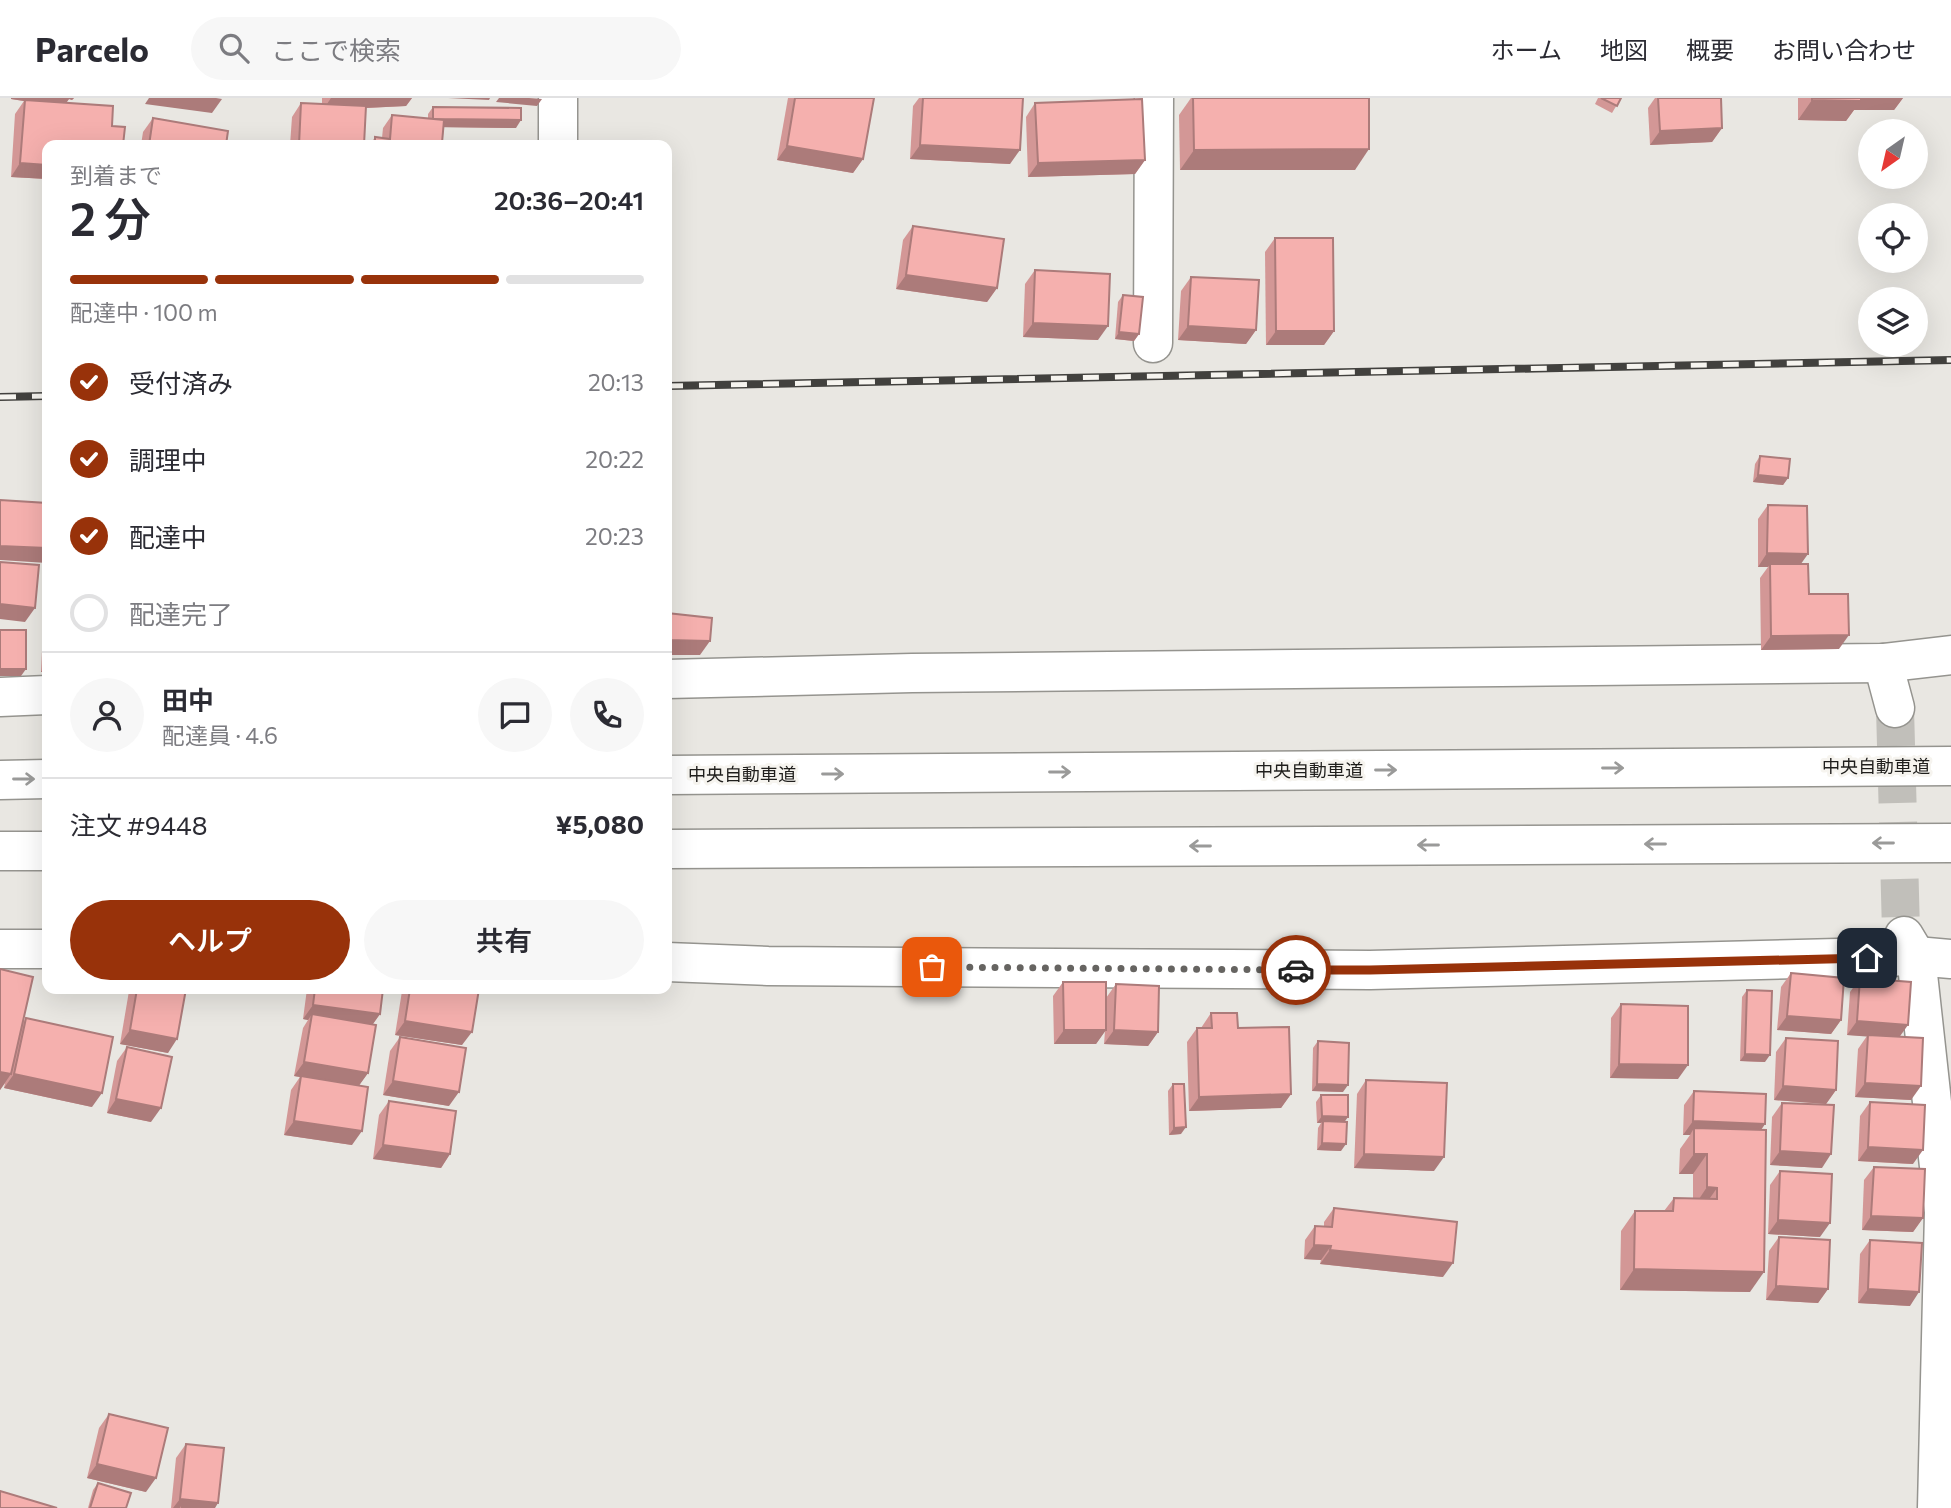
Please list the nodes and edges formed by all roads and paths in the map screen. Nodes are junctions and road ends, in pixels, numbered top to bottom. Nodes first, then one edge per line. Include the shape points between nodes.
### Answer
1 (558, 98) edge
2 (1154, 98) edge
3 (558, 140) edge
4 (1153, 343) dead end
5 (1951, 655) edge
6 (1883, 663) junction
7 (672, 679) edge
8 (42, 695) edge
9 (0, 696) edge
10 (1895, 708) tunnel mouth
11 (1951, 766) edge
12 (672, 775) edge
13 (42, 779) edge
14 (0, 780) edge
15 (1951, 843) edge
16 (672, 849) edge
17 (0, 851) edge
18 (42, 851) edge
19 (42, 948) edge
20 (0, 949) edge
21 (1923, 949) edge
22 (672, 962) edge
23 (1937, 1508) edge

1 - 3 main road
2 - 4 main road
5 - 6 main road
6 - 7 main road
6 - 10 main road
8 - 9 main road
12 -> 11 main road, 中央自動車道
14 -> 13 main road
15 -> 16 main road
17 - 18 main road
19 - 20 main road
21 - 22 main road via 1370,970
21 - 23 main road via 1944,1212

